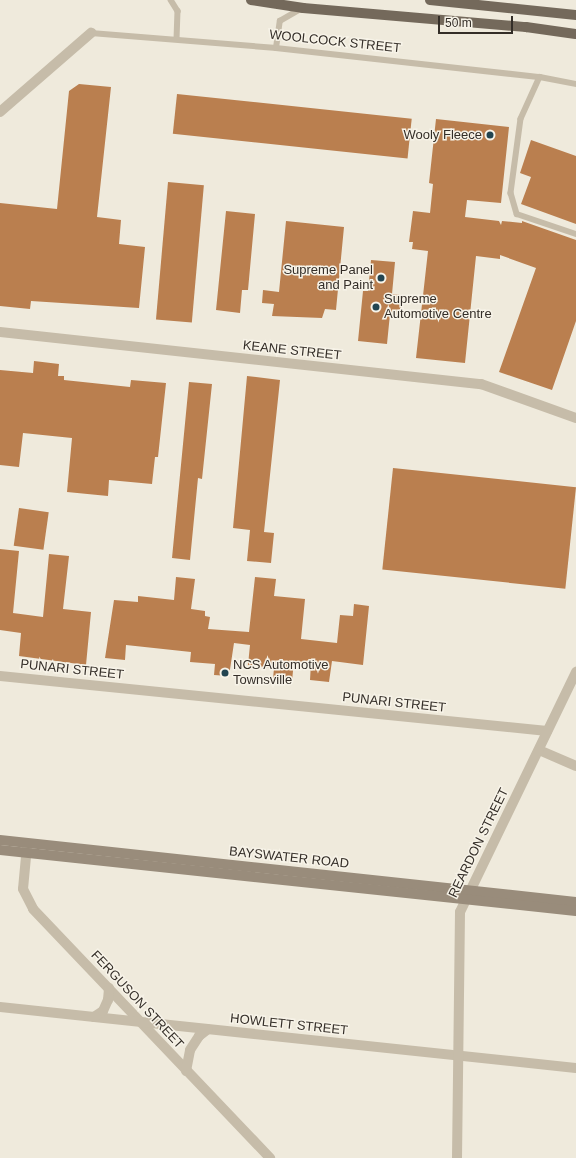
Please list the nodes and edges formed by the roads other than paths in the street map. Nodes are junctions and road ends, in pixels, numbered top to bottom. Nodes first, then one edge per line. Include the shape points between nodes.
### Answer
1 (171, 0) edge
2 (251, 0) edge
3 (430, 0) edge
4 (303, 8) junction
5 (576, 15) edge
6 (91, 33) joint
7 (576, 34) edge
8 (177, 39) junction
9 (276, 48) junction
10 (540, 77) junction
11 (576, 84) edge
12 (0, 112) edge
13 (576, 234) edge
14 (0, 332) edge
15 (576, 418) edge
16 (576, 672) edge
17 (0, 676) edge
18 (547, 731) junction
19 (539, 750) junction
20 (576, 766) edge
21 (0, 840) edge
22 (27, 848) junction
23 (0, 850) edge
24 (471, 891) junction
25 (466, 900) junction
26 (576, 902) edge
27 (576, 911) edge
28 (109, 988) junction
29 (0, 1007) edge
30 (94, 1017) junction
31 (138, 1021) junction
32 (208, 1029) junction
33 (460, 1057) junction
34 (576, 1068) edge
35 (186, 1070) junction
36 (256, 1143) junction
37 (257, 1158) edge
38 (270, 1158) edge
39 (457, 1158) edge

1 - 8 lane via 178,11
2 - 4 main road
3 - 5 main road
4 - 7 main road via 526,27
4 - 9 lane via 280,21
6 - 8 lane, WOOLCOCK STREET
6 - 12 street
8 - 9 lane, WOOLCOCK STREET
9 - 10 lane, WOOLCOCK STREET
10 - 11 lane, WOOLCOCK STREET
10 - 13 lane via 521,119 510,193 517,214
14 - 15 street, KEANE STREET via 481,384
16 - 18 street, REARDON STREET
17 - 18 street, PUNARI STREET
18 - 19 street, REARDON STREET
19 - 20 street
19 - 24 street, REARDON STREET
21 - 22 main road, BAYSWATER ROAD
22 - 23 main road, BAYSWATER ROAD
22 - 24 main road, BAYSWATER ROAD
22 - 25 main road, BAYSWATER ROAD
22 - 28 street, FERGUSON STREET via 22,882 28,901
24 - 25 street, REARDON STREET
24 - 26 main road, BAYSWATER ROAD
25 - 27 main road, BAYSWATER ROAD
25 - 33 street, REARDON STREET via 460,912
28 - 30 street via 103,1012
28 - 31 street, FERGUSON STREET
29 - 30 street, HOWLETT STREET
30 - 31 street, HOWLETT STREET
31 - 32 street, HOWLETT STREET
31 - 35 street, FERGUSON STREET
32 - 33 street, HOWLETT STREET
32 - 35 street via 199,1036 190,1050
33 - 34 street, HOWLETT STREET
33 - 39 street, REARDON STREET
35 - 36 street, FERGUSON STREET
36 - 37 street
36 - 38 street, FERGUSON STREET

